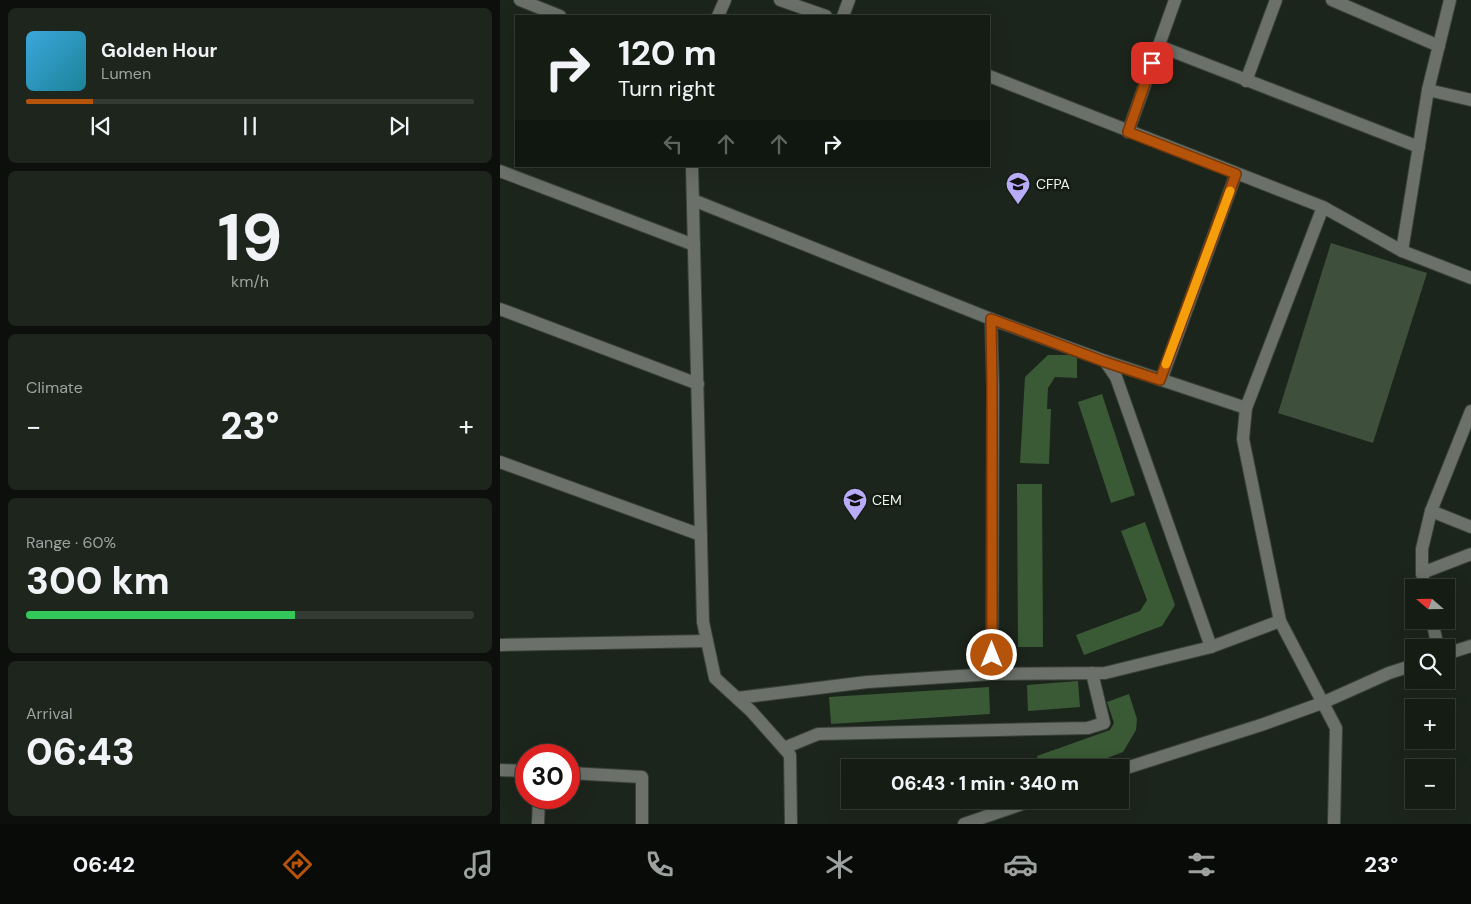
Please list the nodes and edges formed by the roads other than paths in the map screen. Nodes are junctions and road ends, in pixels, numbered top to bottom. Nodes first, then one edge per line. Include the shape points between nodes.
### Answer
1 (520, 0) edge
2 (725, 0) edge
3 (780, 0) edge
4 (850, 0) edge
5 (1175, 0) edge
6 (1276, 0) edge
7 (1332, 0) edge
8 (1450, 0) edge
9 (558, 15) edge
10 (718, 15) edge
11 (823, 15) edge
12 (843, 15) edge
13 (1158, 46) junction
14 (1439, 46) junction
15 (990, 76) edge
16 (1246, 80) junction
17 (1428, 90) junction
18 (1471, 100) edge
19 (1128, 132) junction
20 (1419, 147) junction
21 (692, 167) edge
22 (500, 171) edge
23 (1236, 174) junction
24 (693, 200) junction
25 (1322, 207) junction
26 (694, 245) junction
27 (1402, 251) junction
28 (1471, 278) edge
29 (500, 309) edge
30 (991, 319) junction
31 (1105, 362) junction
32 (1160, 380) junction
33 (698, 384) junction
34 (1246, 408) junction
35 (1471, 411) edge
36 (500, 462) edge
37 (1431, 511) junction
38 (1471, 526) edge
39 (701, 535) junction
40 (1471, 554) edge
41 (1422, 573) junction
42 (1423, 579) edge
43 (1280, 621) junction
44 (707, 641) junction
45 (500, 645) edge
46 (1471, 646) edge
47 (1211, 647) junction
48 (1455, 651) edge
49 (1405, 668) edge
50 (1092, 673) junction
51 (992, 674) junction
52 (737, 698) junction
53 (1322, 703) junction
54 (784, 748) junction
55 (1129, 767) edge
56 (500, 770) edge
57 (515, 771) edge
58 (580, 774) edge
59 (539, 809) edge
60 (1008, 809) edge
61 (538, 824) edge
62 (642, 824) edge
63 (791, 824) edge
64 (964, 824) edge
65 (1334, 824) edge

1 - 9 street
2 - 10 street
3 - 11 street
4 - 12 street
5 - 13 street
6 - 16 street
7 - 14 street
8 - 14 street
13 - 16 street
13 - 19 street
14 - 17 street
15 - 19 street
16 - 20 street
17 - 18 street
17 - 20 street
19 - 23 street
20 - 27 street
21 - 24 street
22 - 26 street
23 - 25 street
23 - 32 street
24 - 26 street
24 - 30 street
25 - 27 street
25 - 34 street
26 - 33 street
27 - 28 street
29 - 33 street
30 - 31 street
30 - 51 street
31 - 32 street
31 - 47 street via 1116,377
32 - 34 street
33 - 39 street
34 - 43 street via 1243,439
35 - 37 street
36 - 39 street
37 - 38 street
37 - 41 street via 1422,549
39 - 44 street via 703,622
40 - 41 street
41 - 42 street
43 - 47 street
43 - 53 street
44 - 45 street
44 - 52 street via 715,678
46 - 48 street
47 - 50 street via 1105,673
49 - 53 street
50 - 51 street
50 - 54 street via 1104,722 1088,728 818,734
51 - 52 street via 867,682
52 - 54 street
53 - 55 street via 1261,726
53 - 65 street via 1336,728
54 - 63 street via 790,755
56 - 57 street
58 - 62 street via 642,777
59 - 61 street
60 - 64 street

